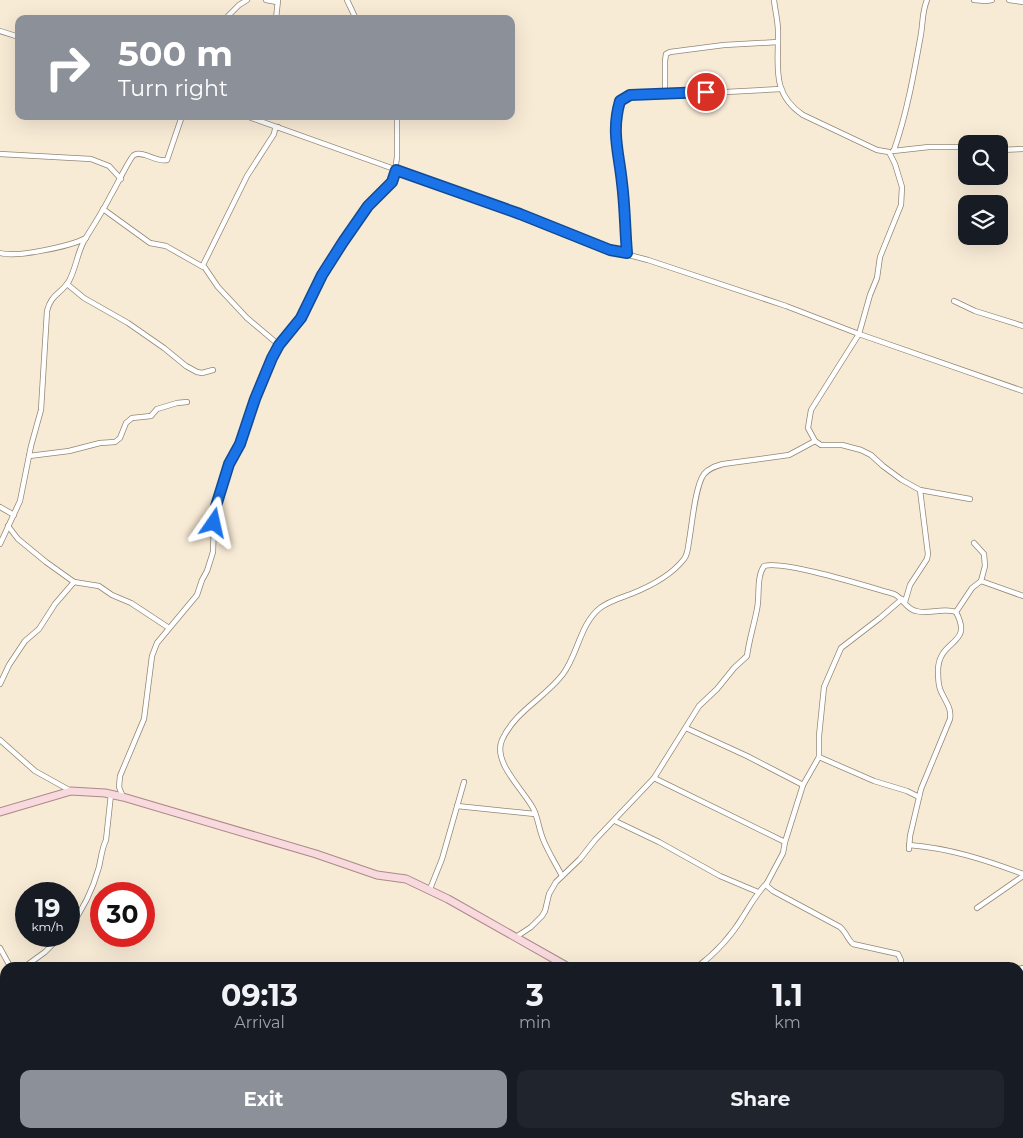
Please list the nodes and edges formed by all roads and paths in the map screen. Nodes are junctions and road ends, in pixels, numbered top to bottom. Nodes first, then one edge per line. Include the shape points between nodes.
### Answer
1 (247, 0) edge
2 (266, 0) edge
3 (347, 0) edge
4 (774, 0) edge
5 (926, 0) edge
6 (974, 0) edge
7 (992, 0) edge
8 (1009, 0) edge
9 (278, 1) edge
10 (1023, 2) edge
11 (229, 15) edge
12 (276, 15) edge
13 (354, 15) edge
14 (0, 30) edge
15 (15, 36) edge
16 (778, 42) junction
17 (781, 89) junction
18 (666, 94) junction
19 (181, 120) edge
20 (259, 120) edge
21 (397, 120) edge
22 (278, 127) junction
23 (958, 147) edge
24 (1023, 148) edge
25 (1008, 149) edge
26 (891, 151) junction
27 (0, 154) edge
28 (396, 170) junction
29 (121, 179) junction
30 (103, 209) junction
31 (87, 237) junction
32 (0, 253) edge
33 (627, 253) junction
34 (203, 267) junction
35 (67, 284) junction
36 (954, 301) dead end
37 (1023, 326) edge
38 (859, 334) junction
39 (279, 345) junction
40 (213, 370) dead end
41 (1023, 391) edge
42 (187, 402) dead end
43 (815, 441) junction
44 (29, 456) junction
45 (920, 490) junction
46 (970, 498) dead end
47 (0, 507) edge
48 (14, 514) junction
49 (8, 526) junction
50 (974, 543) dead end
51 (0, 544) edge
52 (981, 581) junction
53 (74, 582) junction
54 (1023, 596) edge
55 (903, 601) junction
56 (956, 612) junction
57 (169, 628) junction
58 (0, 684) edge
59 (686, 728) junction
60 (0, 740) edge
61 (819, 757) junction
62 (654, 778) junction
63 (464, 782) dead end
64 (803, 785) junction
65 (71, 791) junction
66 (111, 794) junction
67 (123, 797) junction
68 (920, 797) junction
69 (457, 806) junction
70 (0, 812) edge
71 (536, 814) junction
72 (615, 821) junction
73 (785, 842) junction
74 (1023, 875) edge
75 (562, 876) junction
76 (767, 883) junction
77 (430, 889) junction
78 (758, 892) junction
79 (977, 908) dead end
80 (80, 914) edge
81 (516, 937) junction
82 (49, 947) edge
83 (0, 948) edge
84 (8, 962) edge
85 (30, 962) edge
86 (560, 962) edge
87 (704, 962) edge
88 (901, 962) edge

1 - 11 street
2 - 9 street
3 - 13 street
4 - 16 street
5 - 26 street via 909,99
6 - 7 street
8 - 10 street
9 - 12 street
14 - 15 street
16 - 17 street via 777,76
16 - 18 street via 670,52 666,54 665,61
17 - 18 street
17 - 26 street via 803,115 877,150
18 - 33 street via 630,95 620,101 617,112 615,140 624,196
19 - 29 street via 167,160 140,154 132,156
20 - 22 street
21 - 28 street
22 - 28 street
22 - 34 street via 232,204
23 - 26 street
24 - 25 street
26 - 38 street via 902,199 880,257 877,278
27 - 29 street via 90,159 109,166
28 - 33 street via 610,250
28 - 39 street via 392,182 368,206 343,242 301,318
29 - 30 street
30 - 31 street
30 - 34 street via 150,243 166,246
31 - 32 street via 73,244 24,254 10,256
31 - 35 street
33 - 38 street
34 - 39 street via 247,318
35 - 40 street via 186,366 202,373
35 - 44 street via 51,299 47,311 42,400
36 - 37 street
38 - 41 street
38 - 43 street via 811,410 808,428
39 - 57 street via 225,477 216,506 212,560 197,595
42 - 44 street via 157,409 151,416 132,418 115,442
43 - 45 street via 821,445 848,446 867,452
43 - 71 street via 789,455 723,464 706,472 698,488 686,558 653,585 610,602 594,613 571,663 545,694 522,711 500,745 502,759
44 - 48 street via 23,492
45 - 46 street
45 - 55 street via 928,554
47 - 48 street
48 - 49 street
49 - 51 street
49 - 53 street via 18,539
50 - 52 street via 985,558
52 - 54 street
52 - 56 street via 972,588
53 - 57 street via 99,586 131,602
53 - 58 street via 26,641
55 - 56 street via 916,612
55 - 59 street via 894,594 800,569 764,566 760,574 758,606 748,656 699,706
55 - 61 street via 841,648 824,686
56 - 68 street via 962,630 958,639 941,654 938,669 938,683 950,708 950,718
57 - 67 street via 152,656 144,719 120,776 119,787
59 - 62 street
59 - 64 street
60 - 65 street via 35,771
61 - 64 street
61 - 68 street
62 - 72 street
62 - 73 street
63 - 69 street
64 - 73 street
65 - 66 main road
65 - 70 main road
66 - 67 main road
66 - 80 street via 106,840
67 - 77 main road via 377,875 406,879
68 - 74 street via 909,847 925,846 963,854
69 - 71 street
69 - 77 street
71 - 75 street via 546,846
72 - 75 street
72 - 78 street via 720,876
73 - 76 street via 783,853
74 - 79 street
75 - 81 street via 552,888 542,916
76 - 78 street
76 - 88 street via 773,892 840,927 854,944 898,954
77 - 81 main road
78 - 87 street via 724,944
81 - 86 main road
82 - 85 street
83 - 84 street

